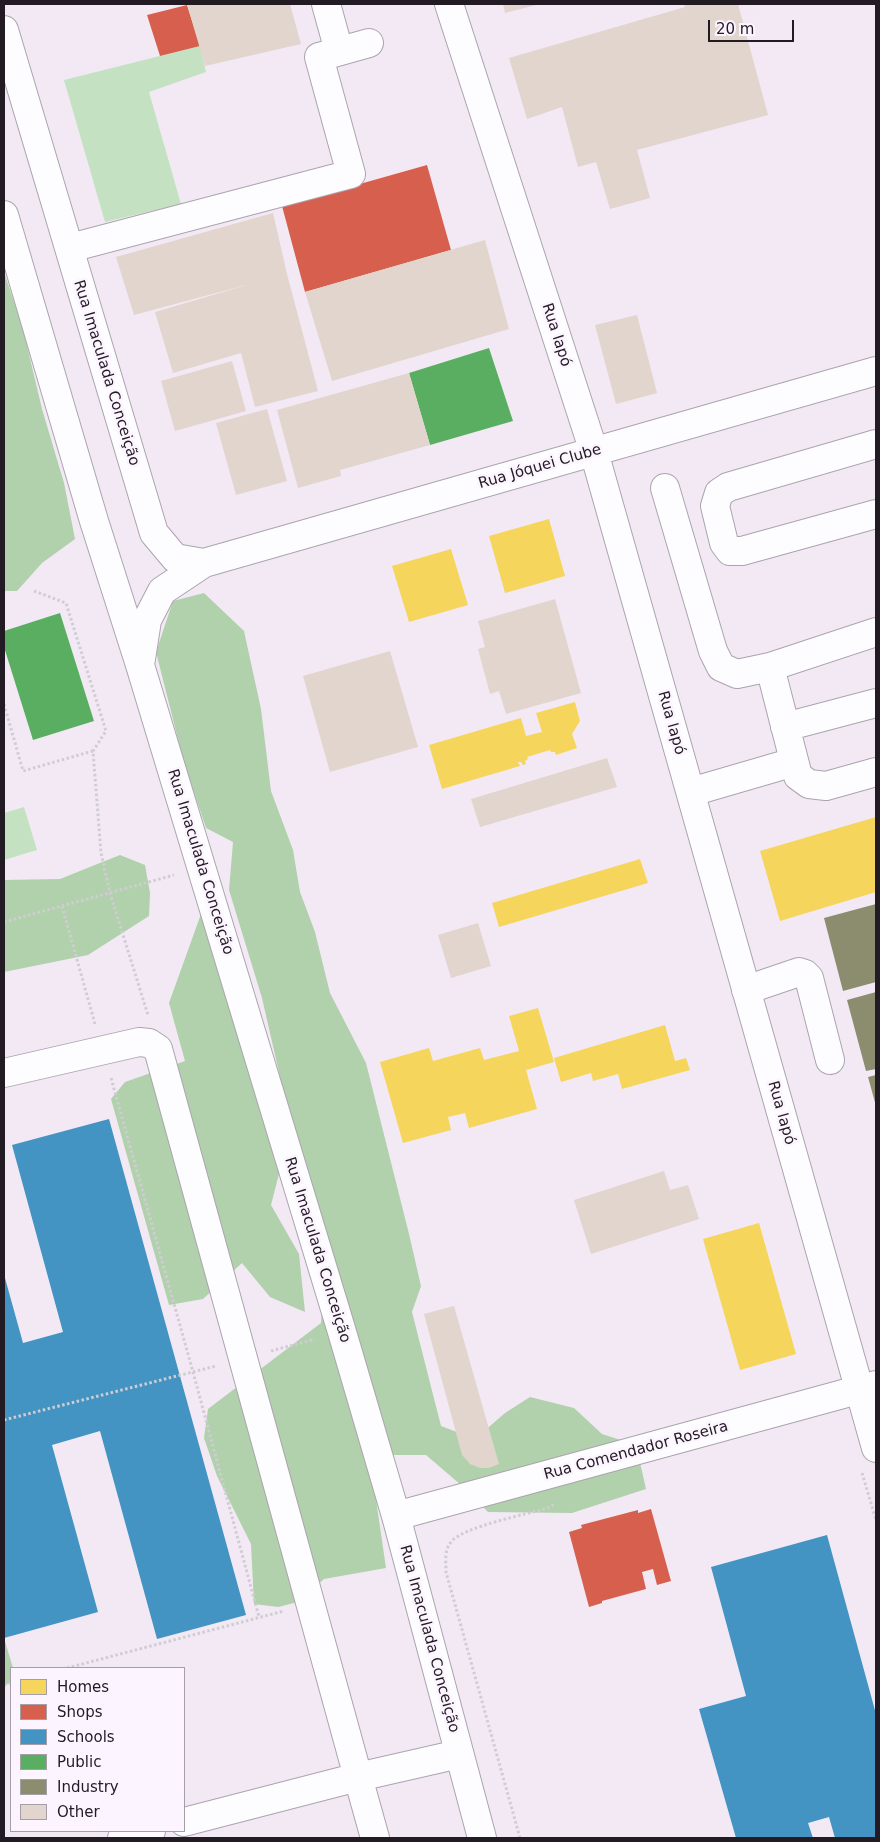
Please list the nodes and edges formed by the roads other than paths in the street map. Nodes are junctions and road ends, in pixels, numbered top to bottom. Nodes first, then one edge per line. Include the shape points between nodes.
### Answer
1 (326, 4) edge
2 (448, 4) edge
3 (4, 30) edge
4 (369, 43) dead end
5 (339, 51) junction
6 (4, 214) edge
7 (70, 248) junction
8 (876, 371) edge
9 (876, 444) edge
10 (594, 452) junction
11 (665, 488) dead end
12 (876, 514) edge
13 (204, 563) junction
14 (876, 632) edge
15 (140, 665) junction
16 (770, 667) junction
17 (876, 703) edge
18 (785, 726) junction
19 (794, 762) junction
20 (876, 772) edge
21 (690, 792) junction
22 (746, 990) junction
23 (830, 1060) dead end
24 (4, 1073) edge
25 (868, 1388) edge
26 (868, 1457) edge
27 (396, 1516) junction
28 (460, 1754) junction
29 (358, 1777) junction
30 (185, 1822) edge
31 (147, 1832) edge
32 (122, 1838) edge
33 (375, 1838) edge
34 (482, 1838) edge

1 - 5 main road
2 - 10 main road, Rua Iapó
3 - 7 main road, Rua Imaculada Conceição
4 - 5 main road
5 - 7 main road via 318,57 351,174
6 - 15 main road, Rua Imaculada Conceição
7 - 13 main road, Rua Imaculada Conceição via 154,533 175,558
8 - 10 main road, Rua Jóquei Clube
9 - 12 main road via 728,487 718,493 715,506 724,543 730,551 742,551
10 - 13 main road, Rua Jóquei Clube
10 - 21 main road, Rua Iapó
11 - 16 main road via 713,651 721,667 737,674
13 - 15 main road, Rua Imaculada Conceição via 162,591 147,620
14 - 16 main road
15 - 27 main road, Rua Imaculada Conceição
16 - 18 main road
17 - 18 main road
18 - 19 main road
19 - 20 main road via 798,776 809,784 826,786
19 - 21 main road
21 - 22 main road, Rua Iapó
22 - 23 main road via 799,972 806,974
22 - 25 main road, Rua Iapó
24 - 29 main road via 139,1042 149,1043 158,1049
25 - 26 main road, Rua Iapó
25 - 27 main road, Rua Comendador Roseira
27 - 28 main road, Rua Imaculada Conceição
28 - 29 main road
28 - 34 main road, Rua Imaculada Conceição
29 - 30 main road
29 - 33 main road
31 - 32 main road

